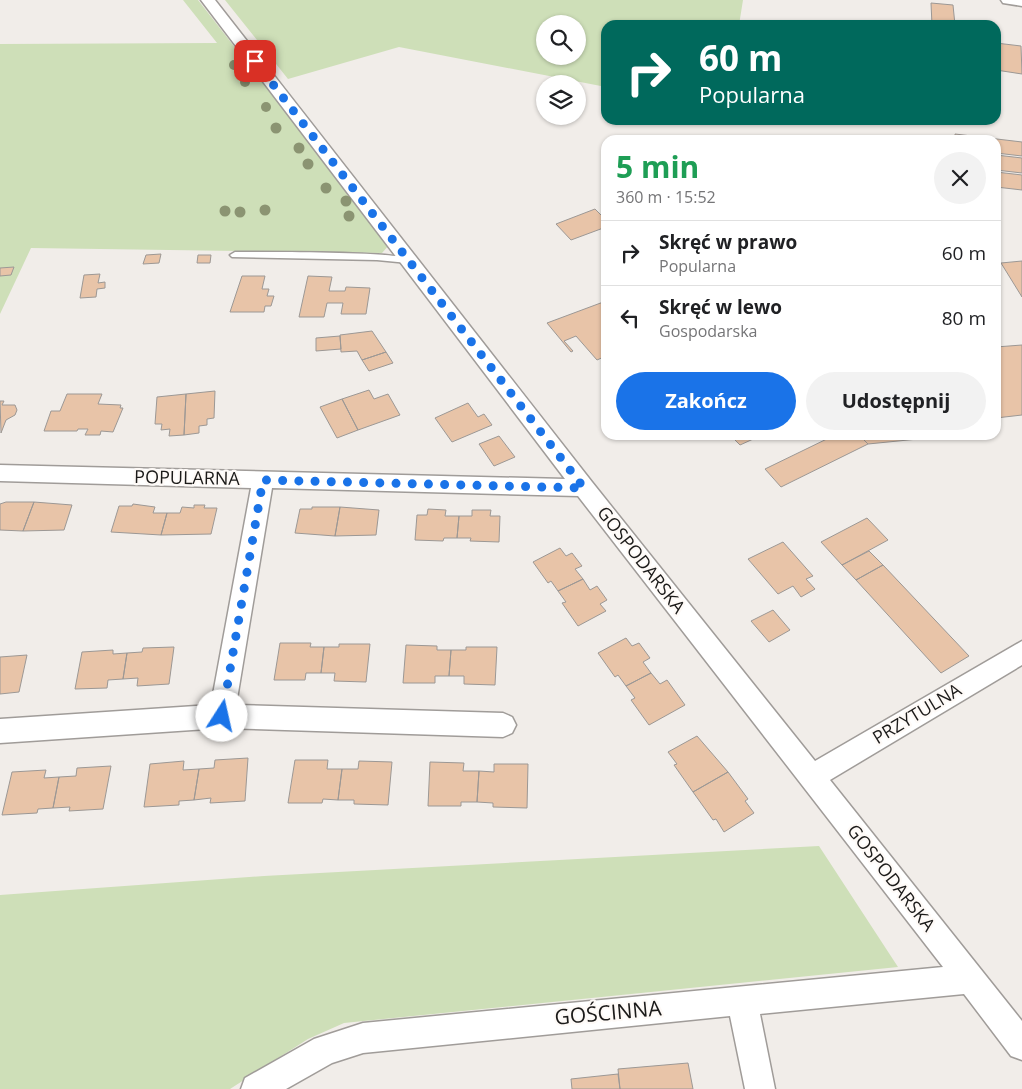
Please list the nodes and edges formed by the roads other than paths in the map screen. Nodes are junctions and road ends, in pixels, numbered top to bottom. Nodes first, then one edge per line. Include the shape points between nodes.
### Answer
1 (208, 0) edge
2 (1008, 0) edge
3 (1022, 2) edge
4 (235, 256) dead end
5 (408, 260) junction
6 (0, 474) edge
7 (263, 480) junction
8 (584, 488) junction
9 (1022, 652) edge
10 (222, 716) junction
11 (503, 725) dead end
12 (0, 731) edge
13 (812, 777) junction
14 (972, 980) junction
15 (742, 1000) junction
16 (1022, 1045) edge
17 (256, 1089) edge
18 (760, 1089) edge

1 - 5 street, GOSPODARSKA
2 - 3 street
4 - 5 lane
5 - 8 street, GOSPODARSKA
6 - 7 street, POPULARNA
7 - 8 street, POPULARNA
7 - 10 street
8 - 13 street, GOSPODARSKA
9 - 13 street, PRZYTULNA
10 - 11 street
10 - 12 street
13 - 14 street, GOSPODARSKA
14 - 15 street, GOŚCINNA
14 - 16 street, GOSPODARSKA
15 - 17 street, GOŚCINNA via 363,1038 325,1050
15 - 18 street

